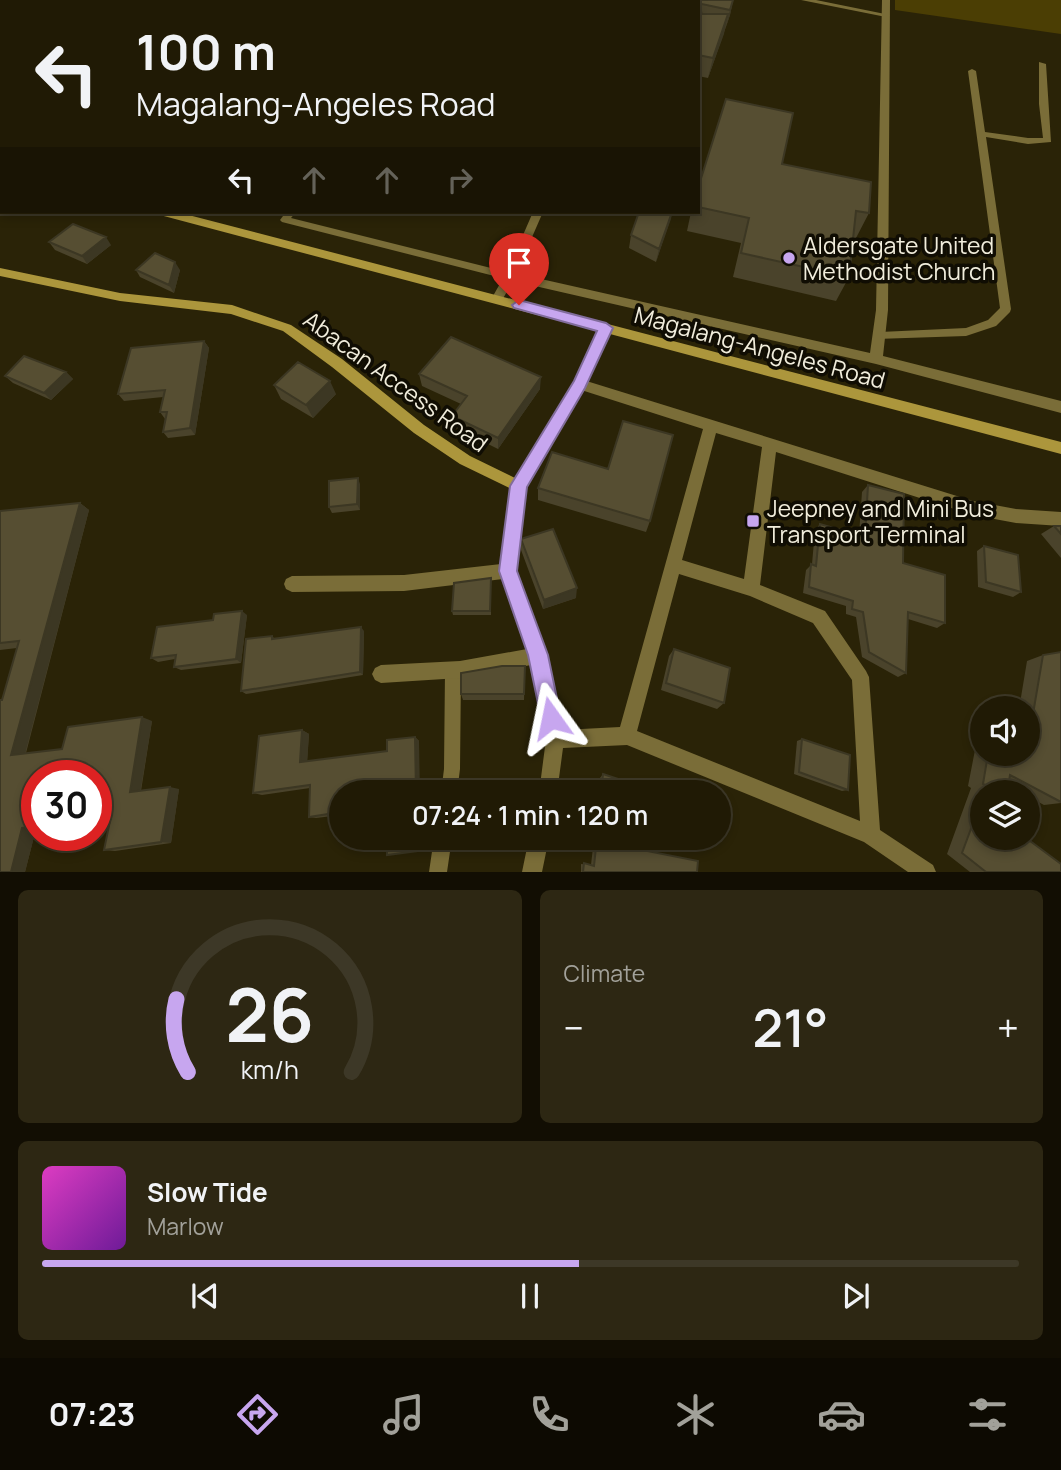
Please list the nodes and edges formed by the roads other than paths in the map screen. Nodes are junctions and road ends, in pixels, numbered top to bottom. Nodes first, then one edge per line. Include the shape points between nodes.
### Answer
1 (805, 0) edge
2 (886, 0) edge
3 (886, 15) junction
4 (1042, 64) dead end
5 (972, 71) dead end
6 (982, 134) junction
7 (172, 214) edge
8 (290, 214) edge
9 (537, 214) edge
10 (0, 272) edge
11 (510, 276) junction
12 (497, 299) junction
13 (606, 328) junction
14 (880, 336) junction
15 (876, 359) junction
16 (580, 384) junction
17 (1061, 407) edge
18 (711, 425) junction
19 (770, 443) junction
20 (1061, 448) edge
21 (518, 486) junction
22 (1061, 519) edge
23 (675, 565) junction
24 (508, 571) junction
25 (292, 584) dead end
26 (751, 589) junction
27 (538, 655) junction
28 (453, 671) junction
29 (382, 674) dead end
30 (627, 736) junction
31 (555, 739) junction
32 (451, 780) edge
33 (550, 780) edge
34 (871, 835) junction
35 (441, 850) edge
36 (537, 850) edge
37 (438, 872) edge
38 (533, 872) edge
39 (926, 872) edge

1 - 3 lane
2 - 3 street
3 - 14 street
4 - 6 lane via 1048,140
5 - 6 lane
6 - 14 lane via 1006,309 992,323 966,332
7 - 12 main road, Magalang-Angeles Road
8 - 11 lane via 285,220
9 - 11 lane
10 - 21 main road, Abacan Access Road via 120,297 232,310 287,328 419,429 465,460
11 - 12 street
11 - 15 street
12 - 13 main road, Magalang-Angeles Road
13 - 16 main road
13 - 20 main road, Magalang-Angeles Road
14 - 15 street
15 - 17 street
16 - 18 street
16 - 21 main road
18 - 19 street
18 - 23 street
19 - 22 street via 995,513
19 - 26 street
21 - 24 street
23 - 26 street
23 - 30 street
24 - 25 street via 404,583
24 - 27 street
26 - 34 street via 819,617 860,677
27 - 28 street
27 - 31 street
28 - 29 street
28 - 32 lane
30 - 31 street
30 - 34 street
31 - 33 street
34 - 39 street
35 - 37 lane
36 - 38 street

